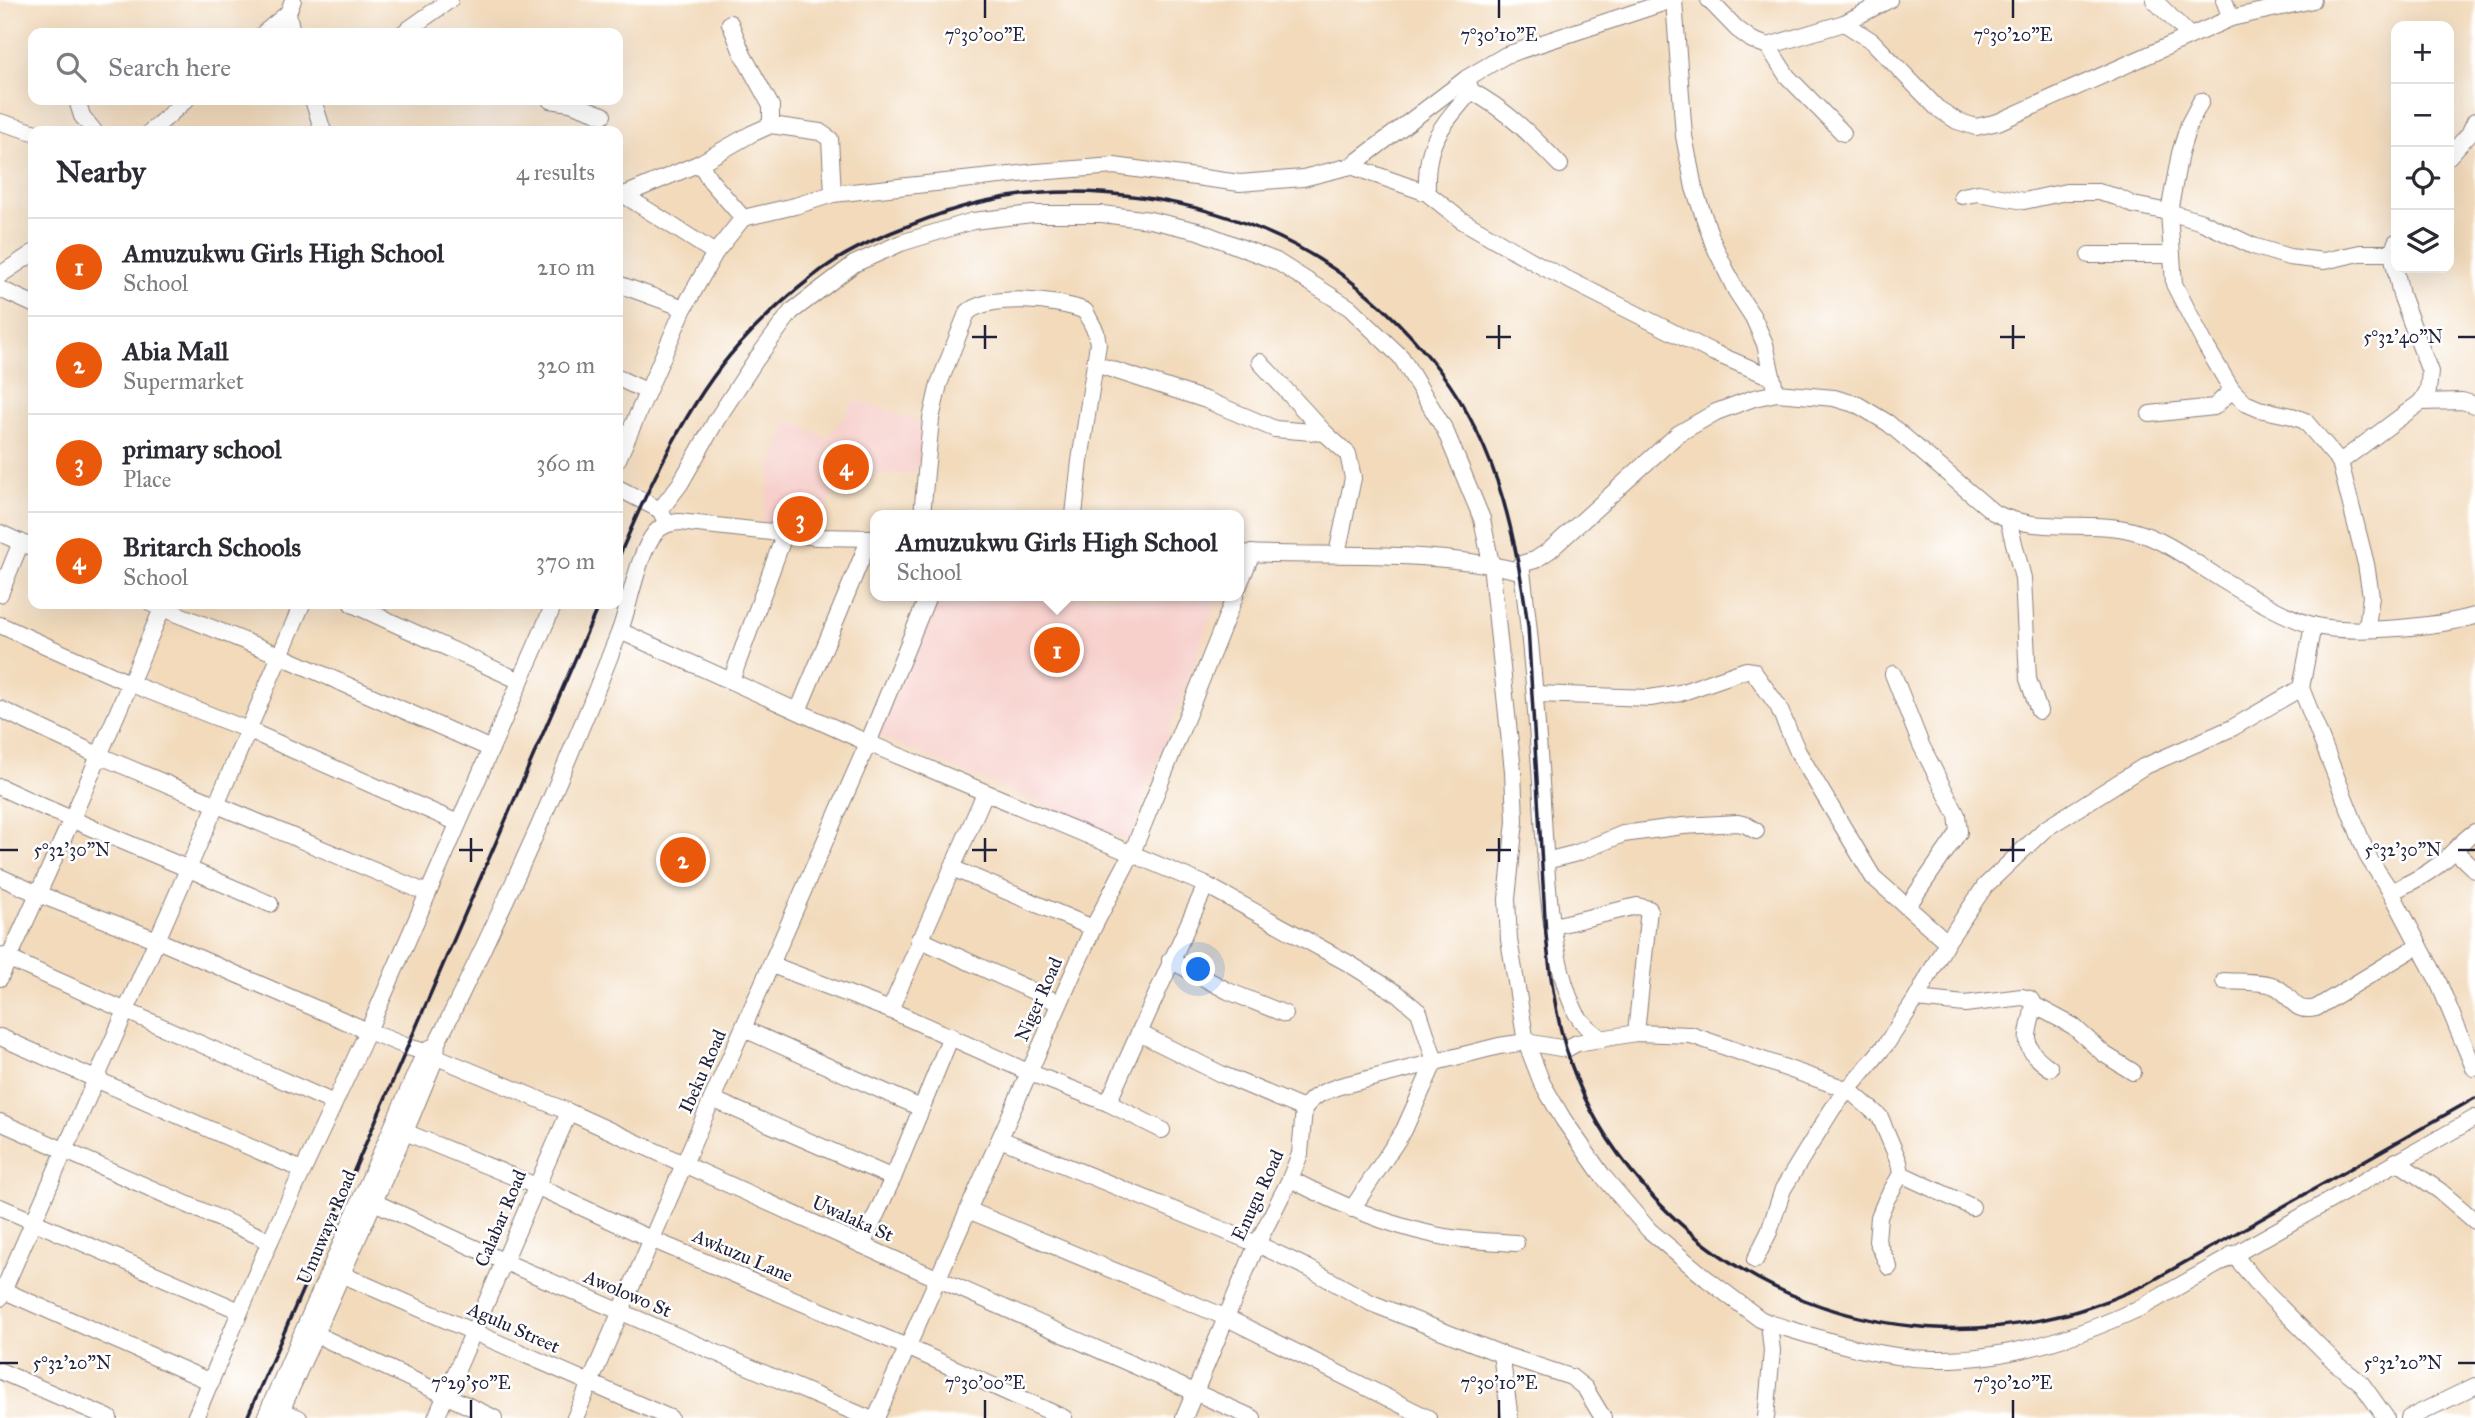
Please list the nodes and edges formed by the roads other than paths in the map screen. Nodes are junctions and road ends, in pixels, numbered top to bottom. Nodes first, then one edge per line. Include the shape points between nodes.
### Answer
1 (450, 0) edge
2 (1673, 0) edge
3 (1709, 0) edge
4 (1889, 0) edge
5 (2154, 0) edge
6 (2224, 0) edge
7 (2313, 0) edge
8 (291, 7) edge
9 (2231, 18) junction
10 (730, 23) dead end
11 (1844, 23) junction
12 (269, 28) edge
13 (292, 28) edge
14 (411, 28) edge
15 (2190, 36) junction
16 (1768, 46) junction
17 (1469, 84) junction
18 (2201, 101) dead end
19 (79, 105) edge
20 (180, 105) edge
21 (315, 105) edge
22 (576, 105) edge
23 (603, 115) dead end
24 (2475, 121) edge
25 (0, 122) edge
26 (771, 125) junction
27 (89, 126) edge
28 (157, 126) edge
29 (321, 126) edge
30 (28, 130) edge
31 (1843, 133) dead end
32 (2454, 150) edge
33 (700, 163) junction
34 (1560, 165) dead end
35 (1351, 166) junction
36 (623, 193) edge
37 (1427, 193) junction
38 (833, 194) junction
39 (623, 195) edge
40 (1962, 196) dead end
41 (2169, 212) junction
42 (743, 218) junction
43 (2391, 248) edge
44 (715, 253) junction
45 (2089, 255) dead end
46 (2172, 255) junction
47 (28, 256) edge
48 (2398, 273) edge
49 (0, 275) edge
50 (623, 286) edge
51 (0, 289) edge
52 (28, 302) edge
53 (684, 308) junction
54 (1260, 362) dead end
55 (1095, 364) junction
56 (1771, 377) junction
57 (623, 380) edge
58 (2232, 390) junction
59 (646, 391) junction
60 (1777, 393) junction
61 (2421, 402) junction
62 (2475, 405) edge
63 (2150, 414) dead end
64 (1325, 433) junction
65 (623, 446) edge
66 (2340, 462) junction
67 (623, 491) edge
68 (922, 510) edge
69 (1075, 510) edge
70 (663, 517) junction
71 (2008, 520) junction
72 (0, 533) edge
73 (785, 533) junction
74 (870, 538) edge
75 (27, 545) edge
76 (870, 545) edge
77 (1245, 553) edge
78 (1337, 554) junction
79 (1491, 564) junction
80 (1521, 564) junction
81 (0, 594) edge
82 (926, 601) edge
83 (1233, 601) edge
84 (157, 609) edge
85 (169, 609) edge
86 (300, 609) edge
87 (363, 609) edge
88 (549, 609) edge
89 (2475, 616) edge
90 (0, 625) edge
91 (2313, 625) junction
92 (2364, 629) junction
93 (620, 631) junction
94 (279, 655) junction
95 (1894, 674) dead end
96 (520, 681) junction
97 (730, 681) junction
98 (129, 683) junction
99 (2301, 688) junction
100 (1536, 694) junction
101 (0, 709) edge
102 (798, 710) junction
103 (2039, 711) dead end
104 (248, 730) junction
105 (868, 743) junction
106 (491, 749) junction
107 (98, 755) junction
108 (0, 787) edge
109 (985, 793) junction
110 (217, 803) junction
111 (71, 821) junction
112 (458, 823) junction
113 (1756, 831) dead end
114 (2475, 832) edge
115 (2455, 851) junction
116 (1132, 853) junction
117 (1546, 861) junction
118 (188, 868) junction
119 (952, 868) junction
120 (2475, 870) edge
121 (0, 877) edge
122 (1206, 885) junction
123 (2391, 892) junction
124 (427, 893) junction
125 (38, 894) junction
126 (270, 904) dead end
127 (1907, 907) junction
128 (1554, 926) junction
129 (1093, 928) junction
130 (919, 939) junction
131 (157, 940) junction
132 (1947, 942) junction
133 (2419, 946) junction
134 (4, 957) edge
135 (1170, 960) junction
136 (772, 965) junction
137 (0, 978) edge
138 (2224, 981) dead end
139 (1916, 999) junction
140 (1059, 1003) junction
141 (2034, 1005) junction
142 (126, 1010) junction
143 (890, 1010) junction
144 (1285, 1014) dead end
145 (744, 1029) junction
146 (368, 1031) junction
147 (1139, 1033) junction
148 (1636, 1033) junction
149 (951, 1036) junction
150 (0, 1037) edge
151 (1602, 1039) junction
152 (1525, 1042) junction
153 (433, 1050) junction
154 (1435, 1061) junction
155 (2050, 1068) dead end
156 (2473, 1068) edge
157 (1028, 1072) junction
158 (2133, 1072) dead end
159 (95, 1080) junction
160 (1849, 1090) junction
161 (712, 1098) junction
162 (334, 1103) junction
163 (1108, 1103) junction
164 (921, 1108) junction
165 (1304, 1109) junction
166 (569, 1112) junction
167 (2475, 1118) edge
168 (0, 1122) edge
169 (1162, 1130) dead end
170 (405, 1132) junction
171 (1000, 1139) junction
172 (64, 1149) junction
173 (2396, 1161) junction
174 (684, 1164) junction
175 (302, 1170) junction
176 (1900, 1174) junction
177 (893, 1178) junction
178 (1290, 1179) junction
179 (536, 1186) junction
180 (374, 1202) junction
181 (0, 1207) edge
182 (1972, 1207) dead end
183 (1352, 1209) junction
184 (968, 1210) junction
185 (32, 1221) junction
186 (2475, 1221) edge
187 (653, 1240) junction
188 (270, 1241) junction
189 (1257, 1244) junction
190 (1516, 1244) dead end
191 (862, 1245) junction
192 (2233, 1254) junction
193 (1755, 1260) dead end
194 (505, 1262) junction
195 (1889, 1267) dead end
196 (341, 1275) junction
197 (938, 1278) junction
198 (1, 1293) edge
199 (240, 1311) junction
200 (621, 1312) junction
201 (1225, 1317) junction
202 (1769, 1323) junction
203 (475, 1332) junction
204 (315, 1334) junction
205 (907, 1347) junction
206 (1501, 1354) junction
207 (0, 1371) edge
208 (211, 1382) junction
209 (590, 1384) junction
210 (2475, 1386) edge
211 (1196, 1393) junction
212 (446, 1397) junction
213 (273, 1413) edge
214 (109, 1418) edge
215 (195, 1418) edge
216 (299, 1418) edge
217 (436, 1418) edge
218 (494, 1418) edge
219 (575, 1418) edge
220 (670, 1418) edge
221 (868, 1418) edge
222 (876, 1418) edge
223 (1064, 1418) edge
224 (1184, 1418) edge
225 (1253, 1418) edge
226 (1428, 1418) edge
227 (1510, 1418) edge
228 (1603, 1418) edge
229 (1766, 1418) edge
230 (2386, 1418) edge
231 (2409, 1418) edge

1 - 14 street
2 - 17 street via 1506,55
2 - 56 street via 1684,136 1694,188 1713,243 1765,344
3 - 16 street via 1737,29
4 - 11 street
5 - 15 street
6 - 9 street
7 - 9 street
8 - 12 street
8 - 13 street
9 - 15 street
10 - 26 street via 771,106
11 - 15 street via 1872,41 1937,107 1976,127 1998,122
11 - 16 street
16 - 31 street via 1787,76
17 - 34 street via 1521,124
17 - 35 street
17 - 37 street via 1440,127 1431,150
18 - 41 street via 2180,153
19 - 27 street
20 - 28 street
21 - 29 street
22 - 23 street
24 - 32 street
25 - 30 street
26 - 33 street
26 - 38 street via 820,132 830,139
33 - 36 street
33 - 42 street
35 - 37 street
35 - 38 street via 1303,178 1240,183 1114,166
37 - 56 street via 1461,220 1543,267
38 - 42 street
39 - 44 street
40 - 41 street via 1978,193 2024,201 2066,192 2098,192
41 - 43 street via 2289,257 2324,261
41 - 46 street
42 - 44 street
44 - 53 street
45 - 46 street
46 - 58 street via 2178,294
47 - 49 street
48 - 61 street via 2401,295 2430,372
50 - 53 street
51 - 52 street
53 - 59 street
54 - 64 street
55 - 64 street via 1206,400 1275,429
55 - 68 street via 1096,332 1085,311 1057,303 989,302 967,313 939,384 931,419
55 - 69 street
56 - 60 street
57 - 59 street
58 - 63 street via 2214,407
58 - 66 street via 2259,410 2305,421
59 - 65 street
60 - 71 street via 1858,405 1888,423
60 - 80 street via 1716,412 1678,434 1550,551
61 - 62 street
61 - 66 street
64 - 78 street via 1348,454 1352,465
66 - 92 street via 2371,596
67 - 70 street
70 - 73 street
70 - 79 street via 717,419 791,313 854,264 901,243 974,220 1102,214 1198,231 1276,261 1350,308 1401,357 1445,430 1482,519
70 - 93 street via 646,551
71 - 91 street via 2135,531
71 - 103 street via 2023,578 2028,679
72 - 75 street
73 - 74 street
73 - 97 street
75 - 81 street
76 - 102 street
77 - 78 street
78 - 79 street
79 - 80 street via 1520,571
79 - 152 street via 1513,771 1509,940
80 - 100 street
82 - 105 street, Ibeku Road
83 - 116 street, Niger Road
84 - 98 street
85 - 94 street
86 - 94 street
87 - 96 street
88 - 96 street
89 - 92 street
90 - 98 street
91 - 92 street
91 - 99 street
93 - 97 street
93 - 153 street via 487,944
94 - 104 street
94 - 106 street
95 - 127 street via 1921,745 1960,826
96 - 106 street
97 - 102 street
98 - 104 street
98 - 107 street
99 - 123 street via 2368,857
99 - 132 street via 2232,728 2143,766 2045,829 1985,886
100 - 117 street
100 - 127 street via 1650,698 1753,671 1778,706 1798,752 1873,877
101 - 107 street
102 - 105 street
104 - 110 street
104 - 112 street
105 - 109 street
105 - 136 street, Ibeku Road
106 - 112 street
107 - 110 street
107 - 111 street
108 - 111 street
109 - 116 street
109 - 119 street
110 - 118 street
110 - 124 street
111 - 118 street
111 - 125 street
112 - 124 street
113 - 117 street via 1738,823 1649,830 1623,834
114 - 115 street
115 - 120 street
115 - 123 street via 2434,869
116 - 122 street
116 - 129 street, Niger Road
117 - 128 street
118 - 126 street
118 - 131 street
119 - 129 street
119 - 130 street
121 - 125 street, Uwalaka St
122 - 135 street
122 - 154 street via 1398,994 1419,1012
123 - 133 street
124 - 146 street
125 - 131 street, Uwalaka St
125 - 134 street
127 - 132 street
128 - 148 street via 1637,906 1650,909
128 - 151 street via 1562,971 1577,1014
129 - 140 street, Niger Road
130 - 140 street
130 - 143 street
131 - 142 street
131 - 146 street, Uwalaka St
132 - 139 street
133 - 138 street via 2305,1011 2274,985
133 - 156 street
134 - 137 street
134 - 142 street
135 - 144 street
135 - 147 street
136 - 143 street
136 - 145 street, Ibeku Road
139 - 141 street via 1965,1004 2022,997
139 - 160 street
140 - 157 street, Niger Road
141 - 155 street via 2029,1051
141 - 158 street via 2073,1026
142 - 159 street
142 - 162 street
143 - 149 street
145 - 161 street, Ibeku Road
145 - 164 street
146 - 153 street, Uwalaka St via 408,1047
146 - 162 street
147 - 163 street
147 - 165 street
148 - 151 street
148 - 160 street via 1691,1035
149 - 157 street
149 - 164 street
150 - 159 street
151 - 152 street via 1566,1049
152 - 154 street
152 - 202 street via 1542,1083 1609,1184 1649,1230
153 - 166 street, Uwalaka St
153 - 170 street, Umuwaya Road
153 - 213 street, Umuwaya Road
154 - 165 street via 1320,1093
154 - 183 street via 1404,1130
157 - 163 street
157 - 171 street, Niger Road
159 - 172 street
159 - 175 street
160 - 176 street via 1880,1117
160 - 193 street via 1783,1189
161 - 174 street, Ibeku Road
161 - 177 street
162 - 175 street
163 - 169 street
164 - 177 street
165 - 178 street, Enugu Road via 1300,1154
166 - 174 street, Uwalaka St
166 - 179 street, Calabar Road
167 - 173 street
168 - 172 street
170 - 179 street, Awkuzu Lane
170 - 180 street, Umuwaya Road
171 - 184 street, Niger Road
171 - 189 street
172 - 185 street
172 - 188 street
173 - 186 street
173 - 192 street
174 - 187 street, Ibeku Road
174 - 191 street, Uwalaka St
175 - 188 street
176 - 182 street
176 - 195 street via 1879,1217 1877,1241
177 - 191 street
178 - 183 street
178 - 189 street, Enugu Road
179 - 187 street, Awkuzu Lane
179 - 194 street, Calabar Road
180 - 194 street, Awolowo St
180 - 196 street, Umuwaya Road
181 - 185 street
183 - 190 street via 1438,1236
184 - 197 street, Niger Road
184 - 201 street
185 - 198 street
185 - 199 street
187 - 200 street, Ibeku Road
187 - 205 street, Awkuzu Lane
188 - 199 street
189 - 201 street, Enugu Road
189 - 206 street via 1371,1303
191 - 197 street, Uwalaka St
192 - 202 street via 2110,1322 2011,1352 1930,1359 1830,1341
192 - 230 street via 2263,1291 2361,1383
194 - 200 street, Awolowo St
194 - 203 street, Calabar Road
196 - 203 street, Agulu Street
196 - 204 street, Umuwaya Road
197 - 205 street, Niger Road
197 - 211 street, Uwalaka St
198 - 208 street
199 - 208 street
200 - 209 street, Ibeku Road
200 - 221 street, Awolowo St
201 - 211 street, Enugu Road
201 - 226 street
202 - 229 street via 1772,1351
203 - 209 street, Agulu Street
203 - 212 street, Calabar Road
204 - 212 street
204 - 213 street, Umuwaya Road
205 - 222 street, Niger Road
205 - 223 street, Awkuzu Lane
206 - 227 street
206 - 228 street via 1571,1377
207 - 214 street
208 - 215 street
209 - 219 street, Ibeku Road
209 - 220 street, Agulu Street
210 - 231 street
211 - 224 street, Enugu Road
211 - 225 street, Uwalaka St
212 - 217 street, Calabar Road
212 - 218 street
213 - 216 street

